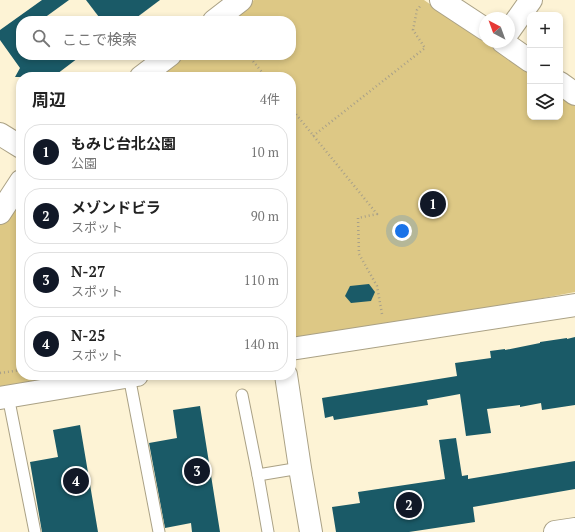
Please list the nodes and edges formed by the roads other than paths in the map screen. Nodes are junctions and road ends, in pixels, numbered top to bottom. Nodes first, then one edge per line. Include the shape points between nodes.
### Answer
1 (241, 0) edge
2 (441, 0) edge
3 (531, 0) edge
4 (220, 16) edge
5 (515, 23) edge
6 (479, 26) edge
7 (512, 48) edge
8 (527, 59) edge
9 (163, 60) edge
10 (148, 72) edge
11 (561, 84) edge
12 (575, 94) edge
13 (0, 134) edge
14 (16, 144) edge
15 (16, 189) edge
16 (0, 213) edge
17 (575, 305) edge
18 (296, 348) edge
19 (108, 380) edge
20 (134, 380) edge
21 (287, 380) edge
22 (242, 395) dead end
23 (4, 397) edge
24 (300, 468) junction
25 (258, 475) junction
26 (575, 529) edge
27 (35, 532) edge
28 (159, 532) edge
29 (268, 532) edge
30 (311, 532) edge
31 (555, 532) edge

1 - 4 street
2 - 6 street
3 - 5 street
7 - 8 street
9 - 10 street
11 - 12 street
13 - 14 street
15 - 16 street
17 - 18 street
19 - 23 street
20 - 28 lane
21 - 24 street
22 - 25 lane
23 - 27 lane
24 - 25 lane
24 - 30 street
25 - 29 lane
26 - 31 street

